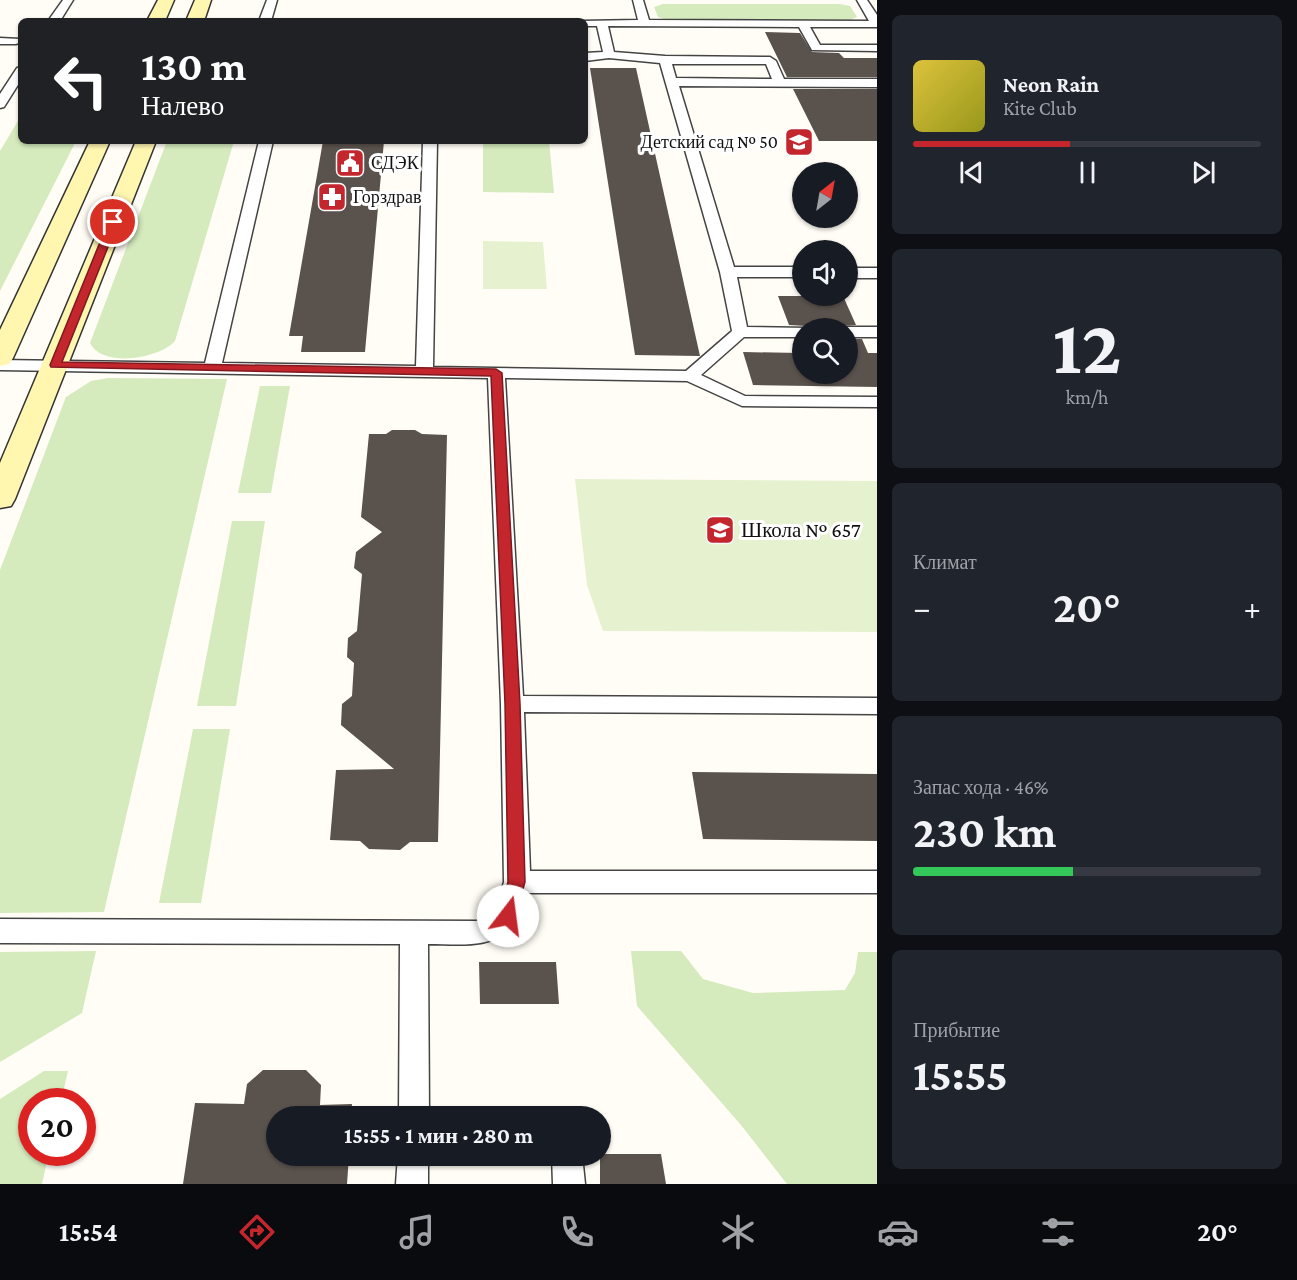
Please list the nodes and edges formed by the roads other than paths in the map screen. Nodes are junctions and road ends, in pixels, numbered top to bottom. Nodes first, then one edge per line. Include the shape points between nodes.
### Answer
1 (68, 0) edge
2 (166, 0) edge
3 (203, 0) edge
4 (272, 0) edge
5 (638, 0) edge
6 (867, 4) edge
7 (56, 18) edge
8 (157, 18) edge
9 (196, 18) edge
10 (266, 18) edge
11 (588, 23) edge
12 (602, 23) junction
13 (644, 23) junction
14 (803, 24) junction
15 (877, 24) edge
16 (0, 41) edge
17 (16, 41) dead end
18 (877, 48) edge
19 (609, 55) junction
20 (588, 57) edge
21 (664, 60) junction
22 (18, 77) edge
23 (671, 82) junction
24 (778, 82) junction
25 (877, 83) edge
26 (0, 104) edge
27 (99, 144) edge
28 (145, 144) edge
29 (265, 144) edge
30 (429, 144) edge
31 (728, 272) junction
32 (792, 272) edge
33 (858, 273) edge
34 (877, 273) edge
35 (740, 332) junction
36 (792, 332) edge
37 (858, 332) edge
38 (877, 332) edge
39 (0, 358) edge
40 (0, 365) edge
41 (55, 365) junction
42 (212, 368) junction
43 (424, 372) junction
44 (496, 373) junction
45 (690, 376) junction
46 (877, 402) edge
47 (0, 499) edge
48 (512, 704) junction
49 (877, 706) edge
50 (517, 882) junction
51 (877, 882) edge
52 (0, 931) edge
53 (414, 935) junction
54 (414, 1106) edge
55 (412, 1166) edge
56 (568, 1166) edge
57 (411, 1184) edge
58 (569, 1184) edge

1 - 7 lane
2 - 8 main road
3 - 9 main road
4 - 10 lane
5 - 13 lane
6 - 15 lane
11 - 12 lane
12 - 13 lane
12 - 19 lane
13 - 14 lane
14 - 15 lane
14 - 18 lane via 816,48
16 - 17 lane
19 - 20 lane
19 - 21 lane
21 - 23 lane
21 - 24 lane via 770,61
22 - 26 lane
23 - 24 lane
23 - 31 lane
24 - 25 lane
27 - 39 main road
28 - 41 main road
29 - 42 lane
30 - 43 lane
31 - 32 lane
31 - 35 lane
33 - 34 lane
35 - 36 lane
35 - 45 lane
37 - 38 lane
40 - 41 lane
41 - 42 lane
41 - 47 main road
42 - 43 lane
43 - 44 lane
44 - 45 lane
44 - 48 lane
45 - 46 lane via 742,400
48 - 49 lane
48 - 50 lane
50 - 51 lane
50 - 53 lane via 508,916 482,933
52 - 53 lane
53 - 54 lane
55 - 57 lane
56 - 58 lane

